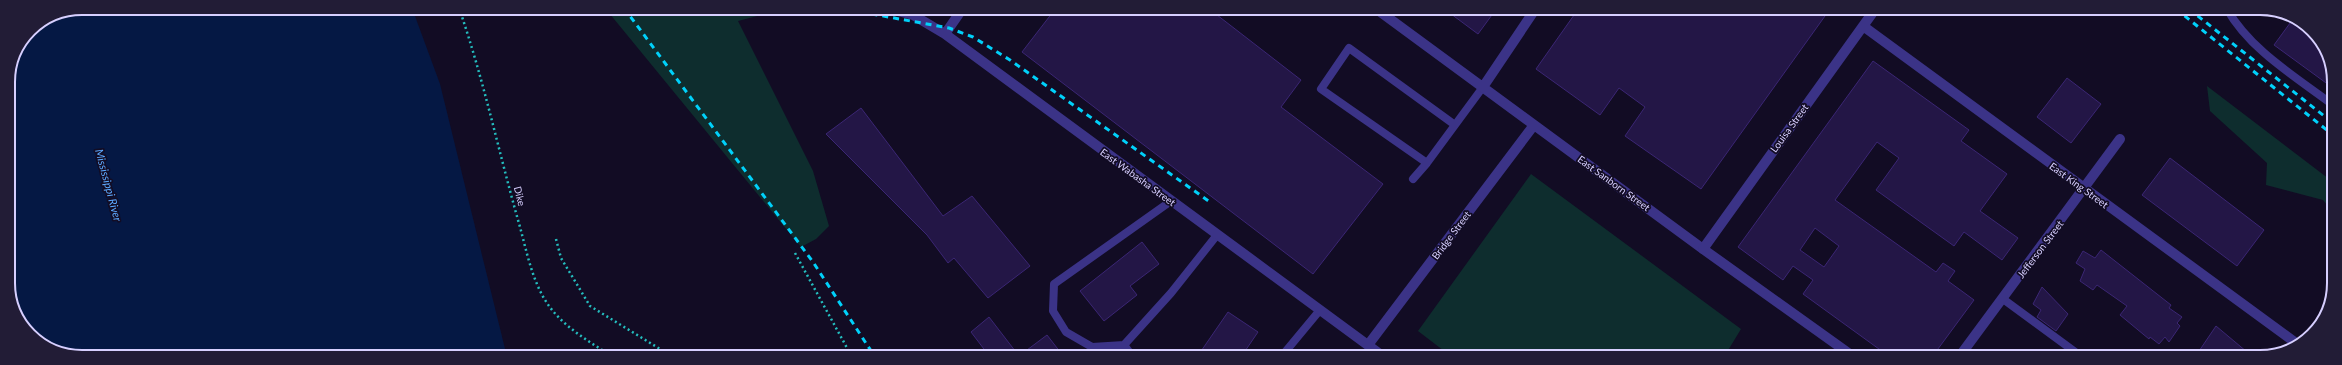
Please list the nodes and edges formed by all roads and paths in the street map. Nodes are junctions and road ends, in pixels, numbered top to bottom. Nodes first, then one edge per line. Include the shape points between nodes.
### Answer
1 (461, 15) edge
2 (913, 15) edge
3 (958, 15) edge
4 (1385, 15) edge
5 (1531, 15) edge
6 (1871, 15) edge
7 (2231, 15) edge
8 (1863, 26) junction
9 (945, 34) junction
10 (1483, 87) junction
11 (2327, 100) edge
12 (1455, 125) junction
13 (1534, 125) junction
14 (2120, 139) dead end
15 (1427, 163) junction
16 (1413, 178) dead end
17 (2085, 189) junction
18 (1171, 201) junction
19 (1217, 234) junction
20 (556, 239) dead end
21 (1703, 248) junction
22 (795, 253) dead end
23 (2003, 299) junction
24 (1320, 310) junction
25 (2293, 341) edge
26 (1124, 345) junction
27 (1368, 346) junction
28 (604, 350) edge
29 (661, 350) edge
30 (848, 350) edge
31 (1128, 350) edge
32 (1287, 350) edge
33 (1374, 350) edge
34 (1844, 350) edge
35 (1964, 350) edge
36 (2072, 350) edge

1 - 28 path, Dike via 485,88 534,277 548,305 564,324
2 - 9 street, East Wabasha Street
3 - 9 street
4 - 10 street, East Sanborn Street
5 - 10 street
6 - 8 street, Louisa Street
7 - 11 lane via 2237,26 2268,55
8 - 17 street, East King Street
8 - 21 street, Louisa Street
9 - 18 street, East Wabasha Street
10 - 12 lane
10 - 13 street, East Sanborn Street
12 - 15 lane
12 - 15 lane via 1349,48 1321,89
13 - 21 street, East Sanborn Street
13 - 27 street, Bridge Street
14 - 17 street, Jefferson Street
15 - 16 lane
17 - 23 street, Jefferson Street
17 - 25 street, East King Street
18 - 19 street, East Wabasha Street
18 - 26 lane via 1054,284 1054,311 1066,332 1092,347
19 - 24 street, East Wabasha Street
19 - 26 lane
20 - 29 path via 561,258 590,306
21 - 34 street, East Sanborn Street
22 - 30 path
23 - 35 street, Jefferson Street
23 - 36 lane
24 - 27 street, East Wabasha Street
24 - 32 lane
26 - 31 lane
27 - 33 street, East Wabasha Street

